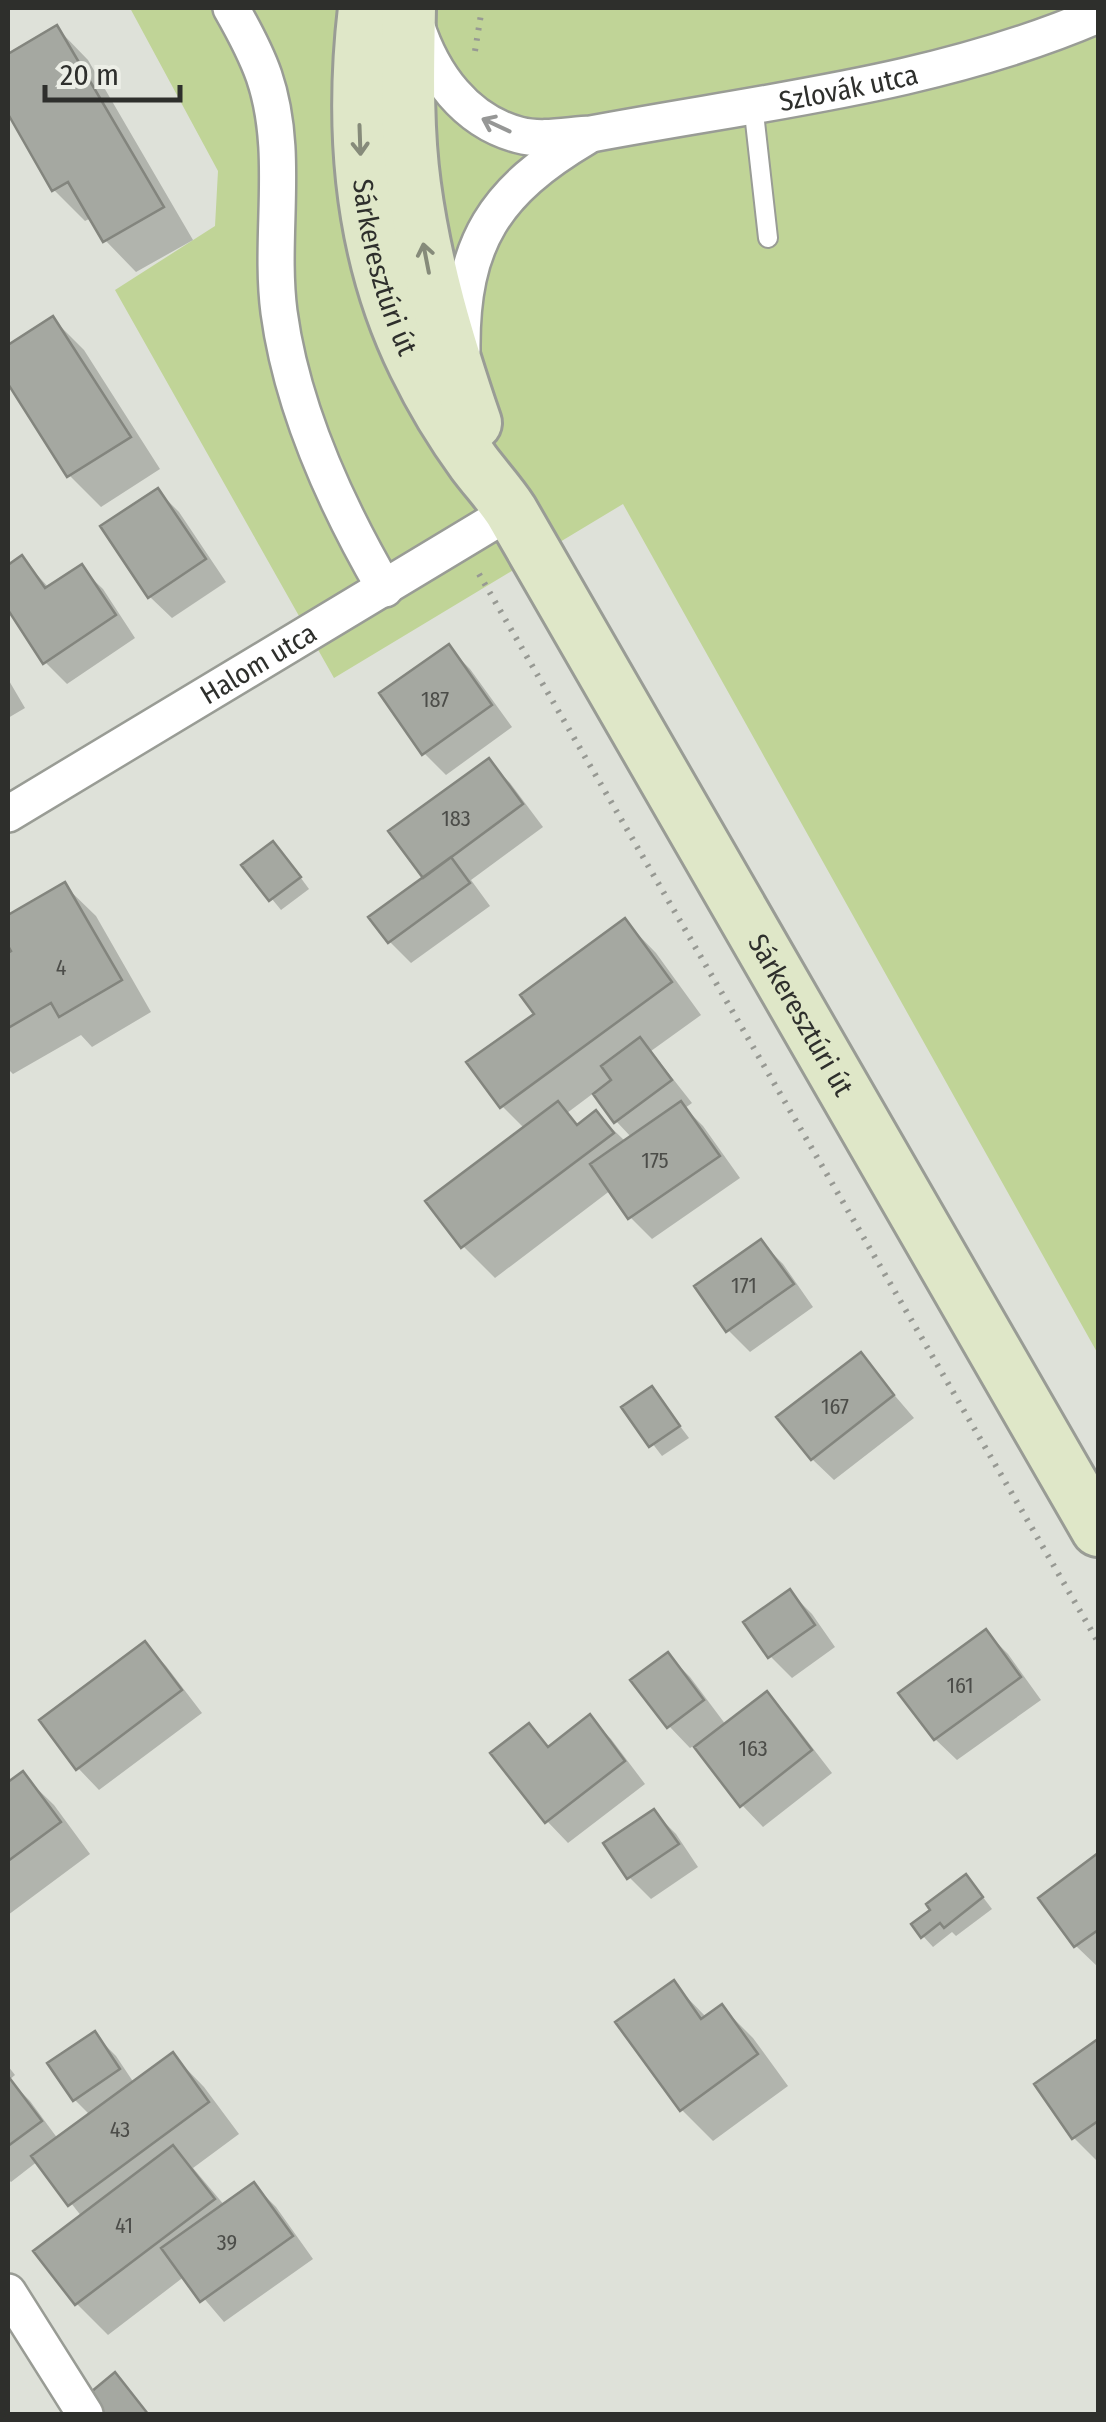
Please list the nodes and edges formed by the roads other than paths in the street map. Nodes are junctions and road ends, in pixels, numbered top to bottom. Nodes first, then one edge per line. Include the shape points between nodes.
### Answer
1 (231, 8) edge
2 (365, 8) edge
3 (410, 8) edge
4 (1098, 16) edge
5 (753, 104) junction
6 (591, 134) junction
7 (768, 238) dead end
8 (462, 386) junction
9 (507, 505) junction
10 (385, 589) junction
11 (8, 814) edge
12 (1098, 1530) edge
13 (8, 2292) edge
14 (86, 2414) edge

1 - 10 street via 264,78 272,112 286,356 349,525
2 -> 9 main road, Sárkeresztúri út via 359,145 377,264 414,364
6 -> 3 street, Szlovák utca via 520,136 483,120 446,87
8 -> 3 main road, Sárkeresztúri út via 442,327 414,184
4 - 5 street, Szlovák utca via 922,74
5 - 6 street, Szlovák utca
5 - 7 lane
6 - 8 street, Szlovák utca via 516,187 477,245 462,325
8 - 9 main road, Sárkeresztúri út
9 - 10 street, Halom utca
9 - 12 main road, Sárkeresztúri út
10 - 11 street, Halom utca
13 - 14 street

